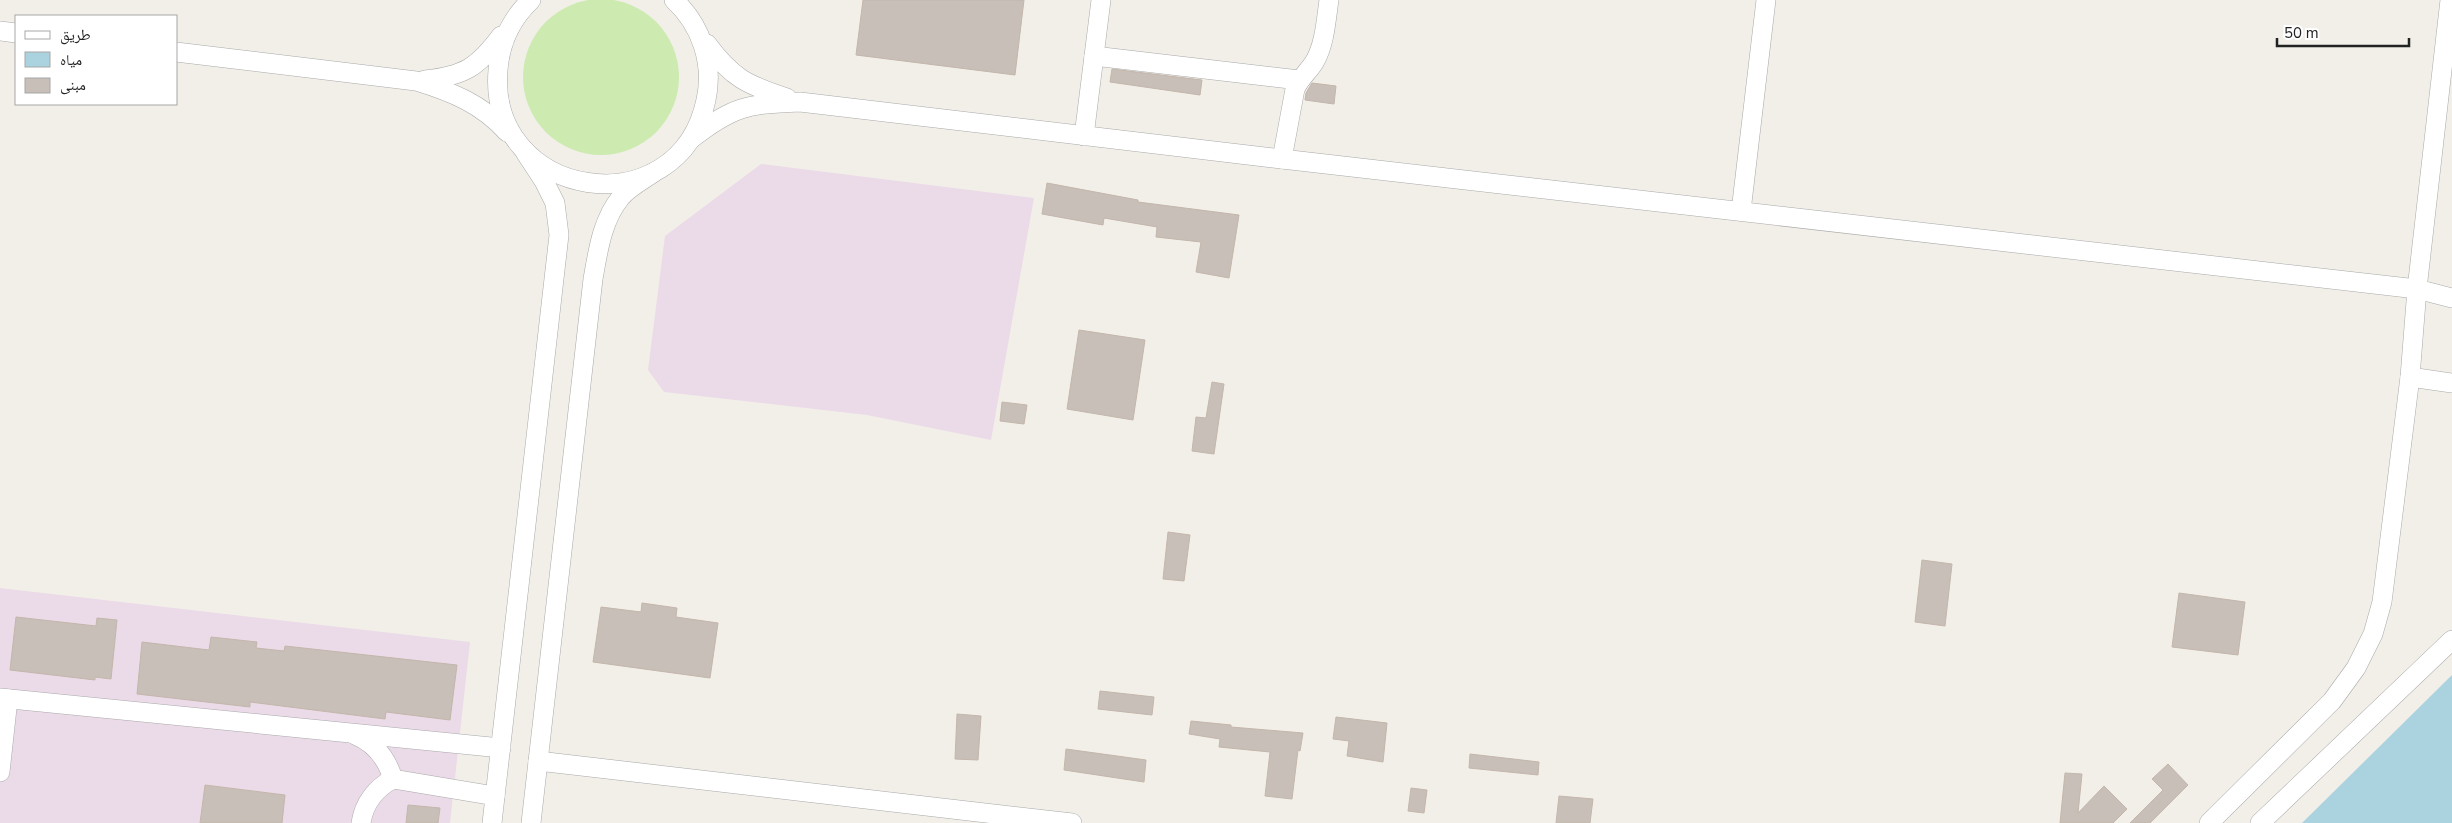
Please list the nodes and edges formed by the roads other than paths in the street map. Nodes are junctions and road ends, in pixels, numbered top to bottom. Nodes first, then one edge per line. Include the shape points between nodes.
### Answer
1 (531, 0) edge
2 (675, 0) edge
3 (1101, 0) edge
4 (1329, 0) edge
5 (1766, 0) edge
6 (2450, 0) edge
7 (510, 25) junction
8 (0, 31) edge
9 (15, 33) edge
10 (700, 34) junction
11 (178, 52) edge
12 (1094, 56) junction
13 (1299, 80) junction
14 (416, 81) junction
15 (800, 102) junction
16 (1084, 136) junction
17 (690, 139) junction
18 (522, 148) junction
19 (1282, 159) junction
20 (653, 173) junction
21 (1741, 212) junction
22 (2417, 289) junction
23 (2452, 298) edge
24 (2410, 377) junction
25 (2452, 383) edge
26 (2452, 640) edge
27 (4, 698) edge
28 (346, 732) junction
29 (500, 748) junction
30 (538, 761) junction
31 (0, 772) edge
32 (393, 779) junction
33 (495, 796) junction
34 (361, 823) edge
35 (492, 823) edge
36 (531, 823) edge
37 (1072, 823) edge
38 (2209, 823) edge
39 (2260, 823) edge

1 - 7 street
2 - 10 street
3 - 12 street
4 - 13 street via 1319,54
5 - 21 street
6 - 22 street
7 - 14 street via 487,55 472,68 450,77
7 - 18 street via 499,54 496,85 503,116
8 - 9 street
10 - 15 street via 723,67 740,79
10 - 17 street via 708,60 709,88 703,115
11 - 14 street
12 - 13 street
12 - 16 street
13 - 19 street via 1289,109
14 - 18 street via 474,103 494,117
15 - 16 street
15 - 17 street via 764,103 740,108 718,118
16 - 19 street
17 - 20 street via 674,159
18 - 20 street via 552,173 585,184 620,184
18 - 29 street via 544,180 554,203 559,235
19 - 21 street
20 - 30 street via 621,196 599,242
21 - 22 street
22 - 23 street
22 - 24 street
24 - 25 street
24 - 38 street via 2384,593 2373,634 2356,668 2332,700
26 - 39 street
27 - 28 street
27 - 31 street
28 - 29 street
28 - 32 street via 368,741 377,749 390,768
29 - 33 street
30 - 36 street
30 - 37 street
32 - 33 street
32 - 34 street via 372,795
33 - 35 street

